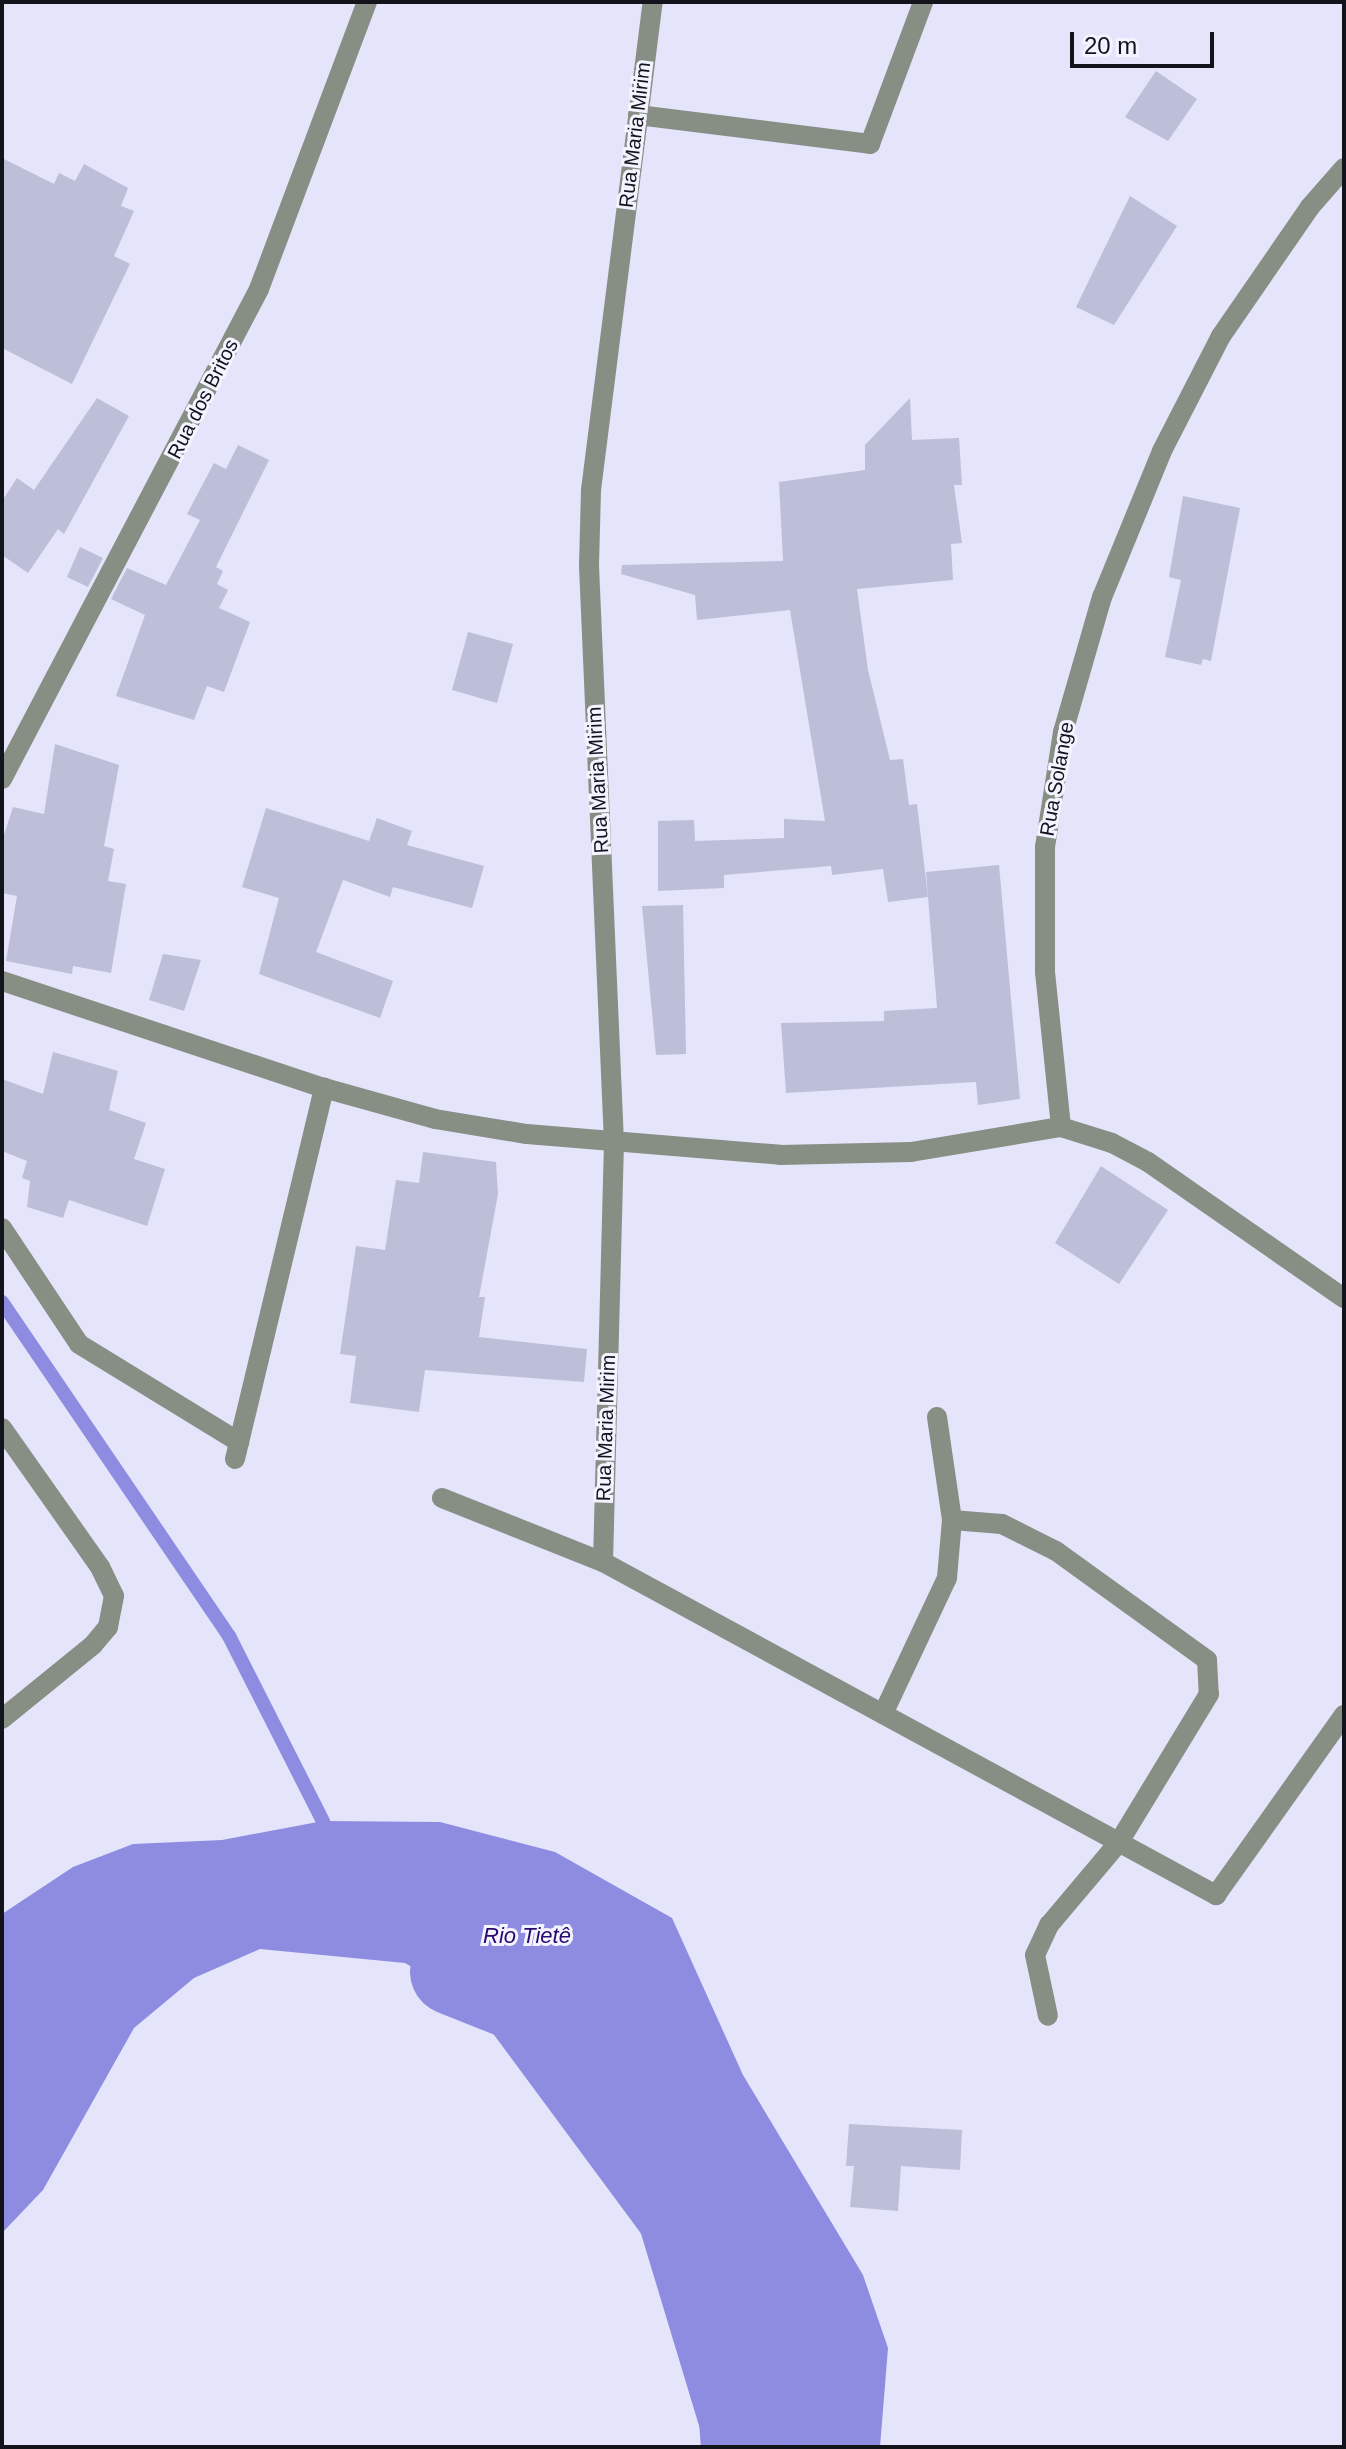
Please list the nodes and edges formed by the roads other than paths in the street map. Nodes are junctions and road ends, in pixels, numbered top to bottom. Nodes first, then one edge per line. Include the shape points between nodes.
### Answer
1 (367, 2) edge
2 (653, 2) edge
3 (923, 2) edge
4 (638, 115) junction
5 (1344, 168) edge
6 (2, 779) edge
7 (2, 981) edge
8 (324, 1088) junction
9 (1061, 1127) junction
10 (614, 1143) junction
11 (2, 1228) edge
12 (1344, 1298) edge
13 (937, 1417) dead end
14 (2, 1428) edge
15 (442, 1498) dead end
16 (952, 1520) junction
17 (603, 1562) junction
18 (883, 1714) junction
19 (1344, 1715) edge
20 (2, 1719) edge
21 (1119, 1842) junction
22 (1048, 2016) dead end

1 - 6 street, Rua dos Britos via 259,289
2 - 4 street, Rua Maria Mirim
3 - 4 street via 870,144
4 - 10 street, Rua Maria Mirim via 591,490 589,566
5 - 9 street, Rua Solange via 1310,207 1221,336 1162,451 1102,597 1063,732 1045,847 1046,987
7 - 8 street
8 - 10 street via 435,1119
8 - 11 street via 237,1450 79,1344
9 - 10 street via 911,1152 780,1155
9 - 12 street via 1112,1143 1148,1162
10 - 17 street, Rua Maria Mirim
13 - 16 street
14 - 20 street via 100,1567 114,1596 108,1627 93,1645
15 - 17 street
16 - 18 street via 947,1578
16 - 21 street via 1002,1524 1056,1551 1207,1660 1209,1694
17 - 18 street
18 - 21 street
19 - 21 street via 1216,1895
21 - 22 street via 1049,1925 1035,1955

